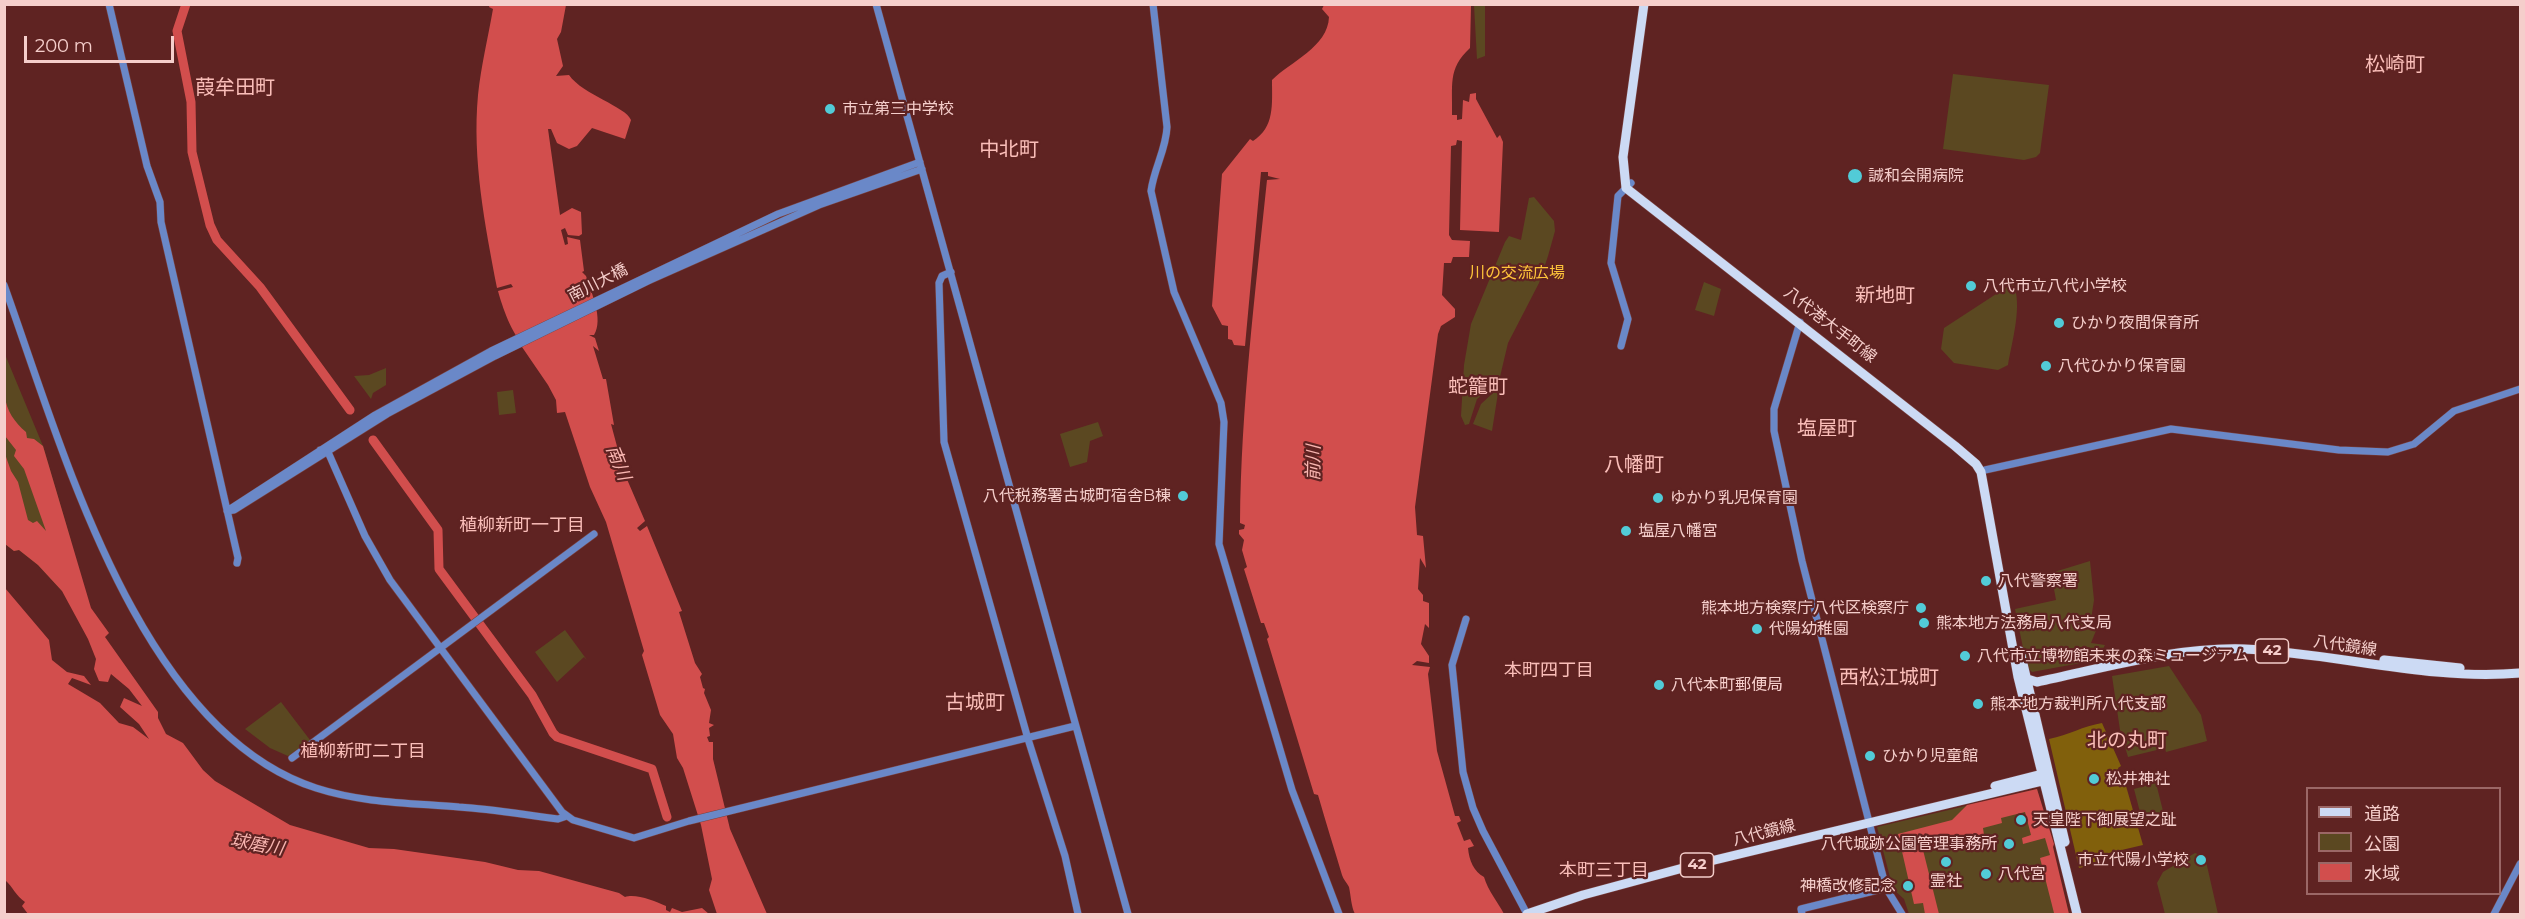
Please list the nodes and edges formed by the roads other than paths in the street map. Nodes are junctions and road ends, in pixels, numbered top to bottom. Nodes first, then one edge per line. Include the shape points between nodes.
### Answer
1 (109, 4) edge
2 (876, 4) edge
3 (1153, 4) edge
4 (1644, 4) edge
5 (1649, 4) edge
6 (921, 166) junction
7 (1629, 186) junction
8 (951, 272) junction
9 (4, 285) edge
10 (625, 289) junction
11 (1800, 322) junction
12 (1622, 346) dead end
13 (493, 353) junction
14 (2520, 388) edge
15 (320, 450) junction
16 (328, 452) junction
17 (1985, 470) junction
18 (227, 511) junction
19 (594, 534) dead end
20 (237, 562) dead end
21 (1466, 619) dead end
22 (440, 648) junction
23 (2520, 668) edge
24 (2520, 673) edge
25 (2022, 677) junction
26 (1075, 726) junction
27 (1028, 739) junction
28 (292, 758) dead end
29 (2046, 777) junction
30 (567, 816) junction
31 (1869, 822) junction
32 (2520, 864) edge
33 (1886, 888) junction
34 (1078, 915) edge
35 (1128, 915) edge
36 (1339, 915) edge
37 (1527, 915) edge
38 (1802, 915) edge
39 (1902, 915) edge
40 (2077, 915) edge
41 (2082, 915) edge
42 (2493, 915) edge

1 - 18 street via 147,166 160,202 161,222
2 - 6 street
3 - 36 street via 1167,142 1151,191 1174,292 1221,403 1224,422 1219,544 1292,790
4 - 7 main road via 1623,157
5 - 7 main road via 1628,161
6 - 8 street
6 - 10 street via 798,213
6 - 10 street, 南川大橋 via 802,204 717,241
7 - 11 main road, 八代港大手町線
7 - 12 street via 1618,196 1611,263 1628,319
8 - 26 street
8 - 27 street via 942,276 939,283 944,442
9 - 30 street via 95,535 115,576 172,671 200,708 226,733 271,767 297,781 339,795 558,819
10 - 13 street, 南川大橋
11 - 17 main road, 八代港大手町線 via 1979,460
11 - 25 main road, 八代港大手町線 via 1976,464 1992,522
11 - 31 street via 1774,409 1774,431 1802,561
13 - 15 street via 402,399
13 - 16 street
14 - 17 street via 2454,411 2414,444 2388,452 2339,450 2170,429
15 - 16 street
15 - 18 street
16 - 18 street
16 - 22 street via 365,536
17 - 25 main road
18 - 20 street
19 - 22 street
21 - 37 street via 1452,665 1463,772 1482,831
22 - 28 street
22 - 30 street
23 - 25 main road, 八代鏡線 / 42 via 2444,668 2290,647 2241,645 2186,648
24 - 25 main road, 八代鏡線 / 42 via 2444,674 2290,652 2241,649 2181,653 2037,682
25 - 29 main road
26 - 27 street
26 - 35 street
27 - 30 street via 689,821 634,838
27 - 34 street via 1063,848
29 - 31 main road, 八代鏡線 / 42
29 - 40 main road
29 - 41 main road
31 - 33 street
31 - 37 main road, 八代鏡線 / 42 via 1627,883
32 - 42 street
33 - 38 street via 1801,909
33 - 39 street

